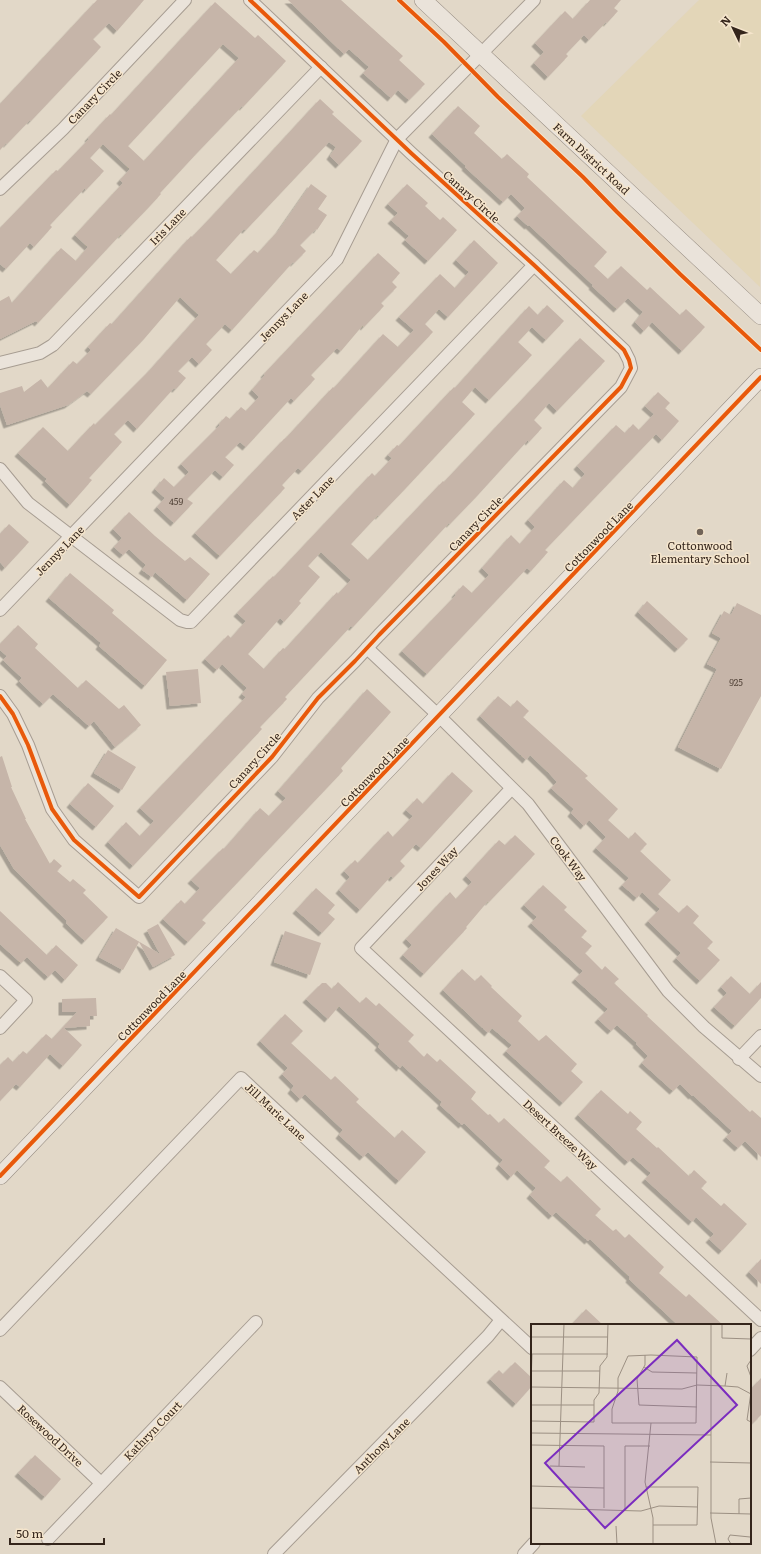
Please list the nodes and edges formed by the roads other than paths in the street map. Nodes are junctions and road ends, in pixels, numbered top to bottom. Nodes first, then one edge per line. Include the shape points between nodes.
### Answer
1 (185, 0) edge
2 (250, 0) edge
3 (424, 0) edge
4 (534, 0) edge
5 (481, 54) junction
6 (321, 66) junction
7 (397, 139) junction
8 (0, 189) edge
9 (534, 265) junction
10 (761, 316) edge
11 (0, 363) edge
12 (761, 377) edge
13 (0, 469) edge
14 (72, 536) junction
15 (0, 610) edge
16 (367, 648) junction
17 (0, 696) edge
18 (439, 716) junction
19 (511, 789) junction
20 (362, 948) joint
21 (0, 976) edge
22 (0, 1028) edge
23 (761, 1036) edge
24 (739, 1059) junction
25 (761, 1076) edge
26 (0, 1176) edge
27 (501, 1320) junction
28 (761, 1320) edge
29 (256, 1322) dead end
30 (0, 1330) edge
31 (761, 1338) edge
32 (531, 1347) edge
33 (751, 1349) edge
34 (0, 1387) edge
35 (101, 1483) junction
36 (48, 1539) dead end
37 (533, 1544) edge
38 (274, 1554) edge
39 (524, 1554) edge

1 - 8 street, Canary Circle via 63,129
2 - 6 street, Canary Circle
3 - 5 main road, Farm District Road
4 - 5 street, Jennys Lane
5 - 7 street, Jennys Lane
5 - 10 main road, Farm District Road
6 - 7 street, Canary Circle
6 - 11 street, Iris Lane via 53,345 40,353
7 - 9 street, Canary Circle
7 - 14 street, Jennys Lane via 338,259
9 - 14 street, Aster Lane via 191,622 180,620
9 - 16 street, Canary Circle via 624,350 631,368 627,378
12 - 18 main road, Cottonwood Lane
13 - 14 street via 28,503
14 - 15 street, Jennys Lane
16 - 17 street, Canary Circle via 318,698 272,757 139,897 74,840 52,809 28,745 13,714
16 - 18 street, Cook Way
18 - 19 street, Cook Way
18 - 26 main road, Cottonwood Lane
19 - 20 street, Jones Way
19 - 24 street, Cook Way via 528,804 668,991
20 - 28 street, Desert Breeze Way
21 - 22 street via 26,1000
23 - 24 street
24 - 25 street, Cook Way
27 - 30 street, Jill Marie Lane via 241,1078
27 - 32 street, Jill Marie Lane
27 - 38 street, Anthony Lane
29 - 35 street, Kathryn Court
31 - 33 street
34 - 35 street, Rosewood Drive
35 - 36 street, Kathryn Court
37 - 39 street

